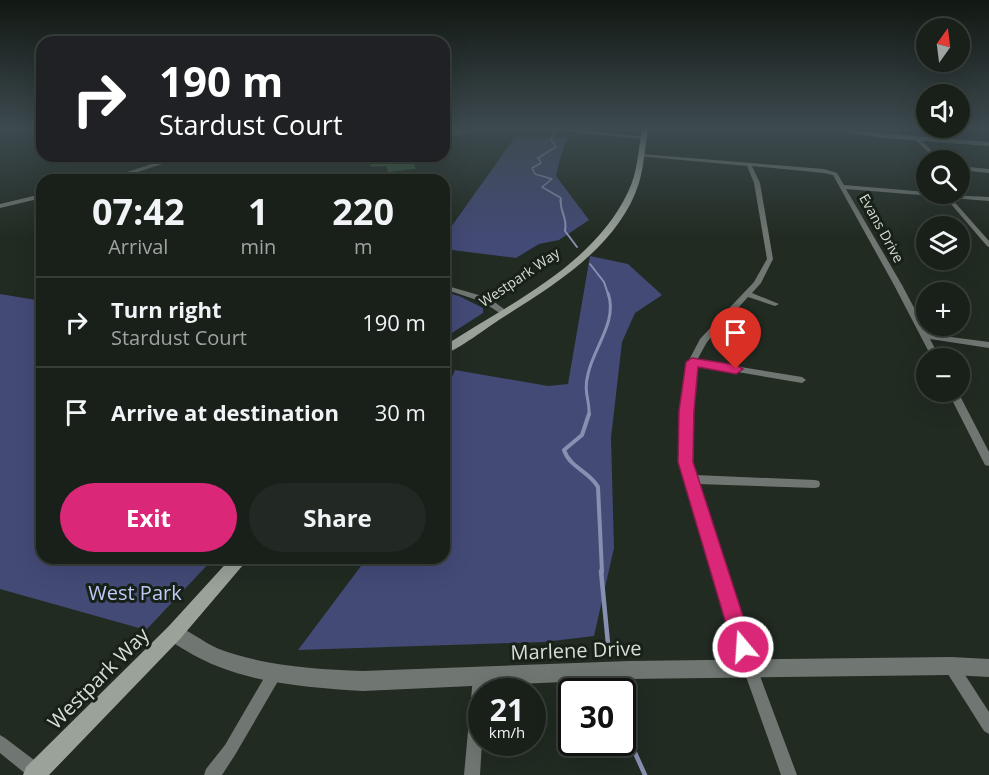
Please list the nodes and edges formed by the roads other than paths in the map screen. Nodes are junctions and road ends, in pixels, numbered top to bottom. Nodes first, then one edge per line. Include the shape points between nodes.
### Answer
1 (155, 165) edge
2 (639, 165) edge
3 (749, 165) edge
4 (762, 165) edge
5 (970, 169) edge
6 (989, 171) edge
7 (126, 174) edge
8 (843, 187) junction
9 (916, 193) edge
10 (36, 197) edge
11 (970, 197) edge
12 (989, 199) edge
13 (954, 204) edge
14 (0, 206) edge
15 (981, 236) junction
16 (989, 237) edge
17 (989, 245) edge
18 (450, 289) edge
19 (747, 294) junction
20 (776, 303) dead end
21 (504, 312) junction
22 (916, 321) edge
23 (924, 336) joint
24 (989, 345) edge
25 (450, 347) edge
26 (931, 348) edge
27 (692, 362) junction
28 (802, 380) dead end
29 (958, 402) edge
30 (989, 462) edge
31 (689, 479) junction
32 (815, 484) dead end
33 (236, 564) edge
34 (174, 633) junction
35 (951, 666) junction
36 (750, 668) junction
37 (989, 668) edge
38 (276, 671) junction
39 (480, 677) junction
40 (989, 726) edge
41 (0, 744) edge
42 (36, 774) edge
43 (212, 775) edge
44 (472, 775) edge
45 (789, 775) edge

1 - 7 street
2 - 21 main road, Westpark Way via 623,210 588,251
3 - 19 street via 757,183 770,258
4 - 8 street, Evans Drive via 824,171 836,175
5 - 6 street
8 - 9 street
8 - 22 street, Evans Drive
10 - 14 street
11 - 12 street
13 - 15 street
15 - 16 street
15 - 17 street
18 - 21 street via 486,300
19 - 20 street
19 - 27 street via 703,341
21 - 25 main road, Westpark Way
23 - 24 street
23 - 26 street, Evans Drive
27 - 28 street
27 - 31 street via 687,411
29 - 30 street
31 - 32 street
31 - 36 street
33 - 34 main road, Westpark Way
34 - 38 street, Marlene Drive via 214,657
34 - 42 main road, Westpark Way
35 - 36 street, Marlene Drive
35 - 37 street, Marlene Drive
35 - 40 street
36 - 39 street, Marlene Drive
36 - 45 street
38 - 39 street, Marlene Drive via 363,681
38 - 43 street
39 - 44 street
41 - 42 street

